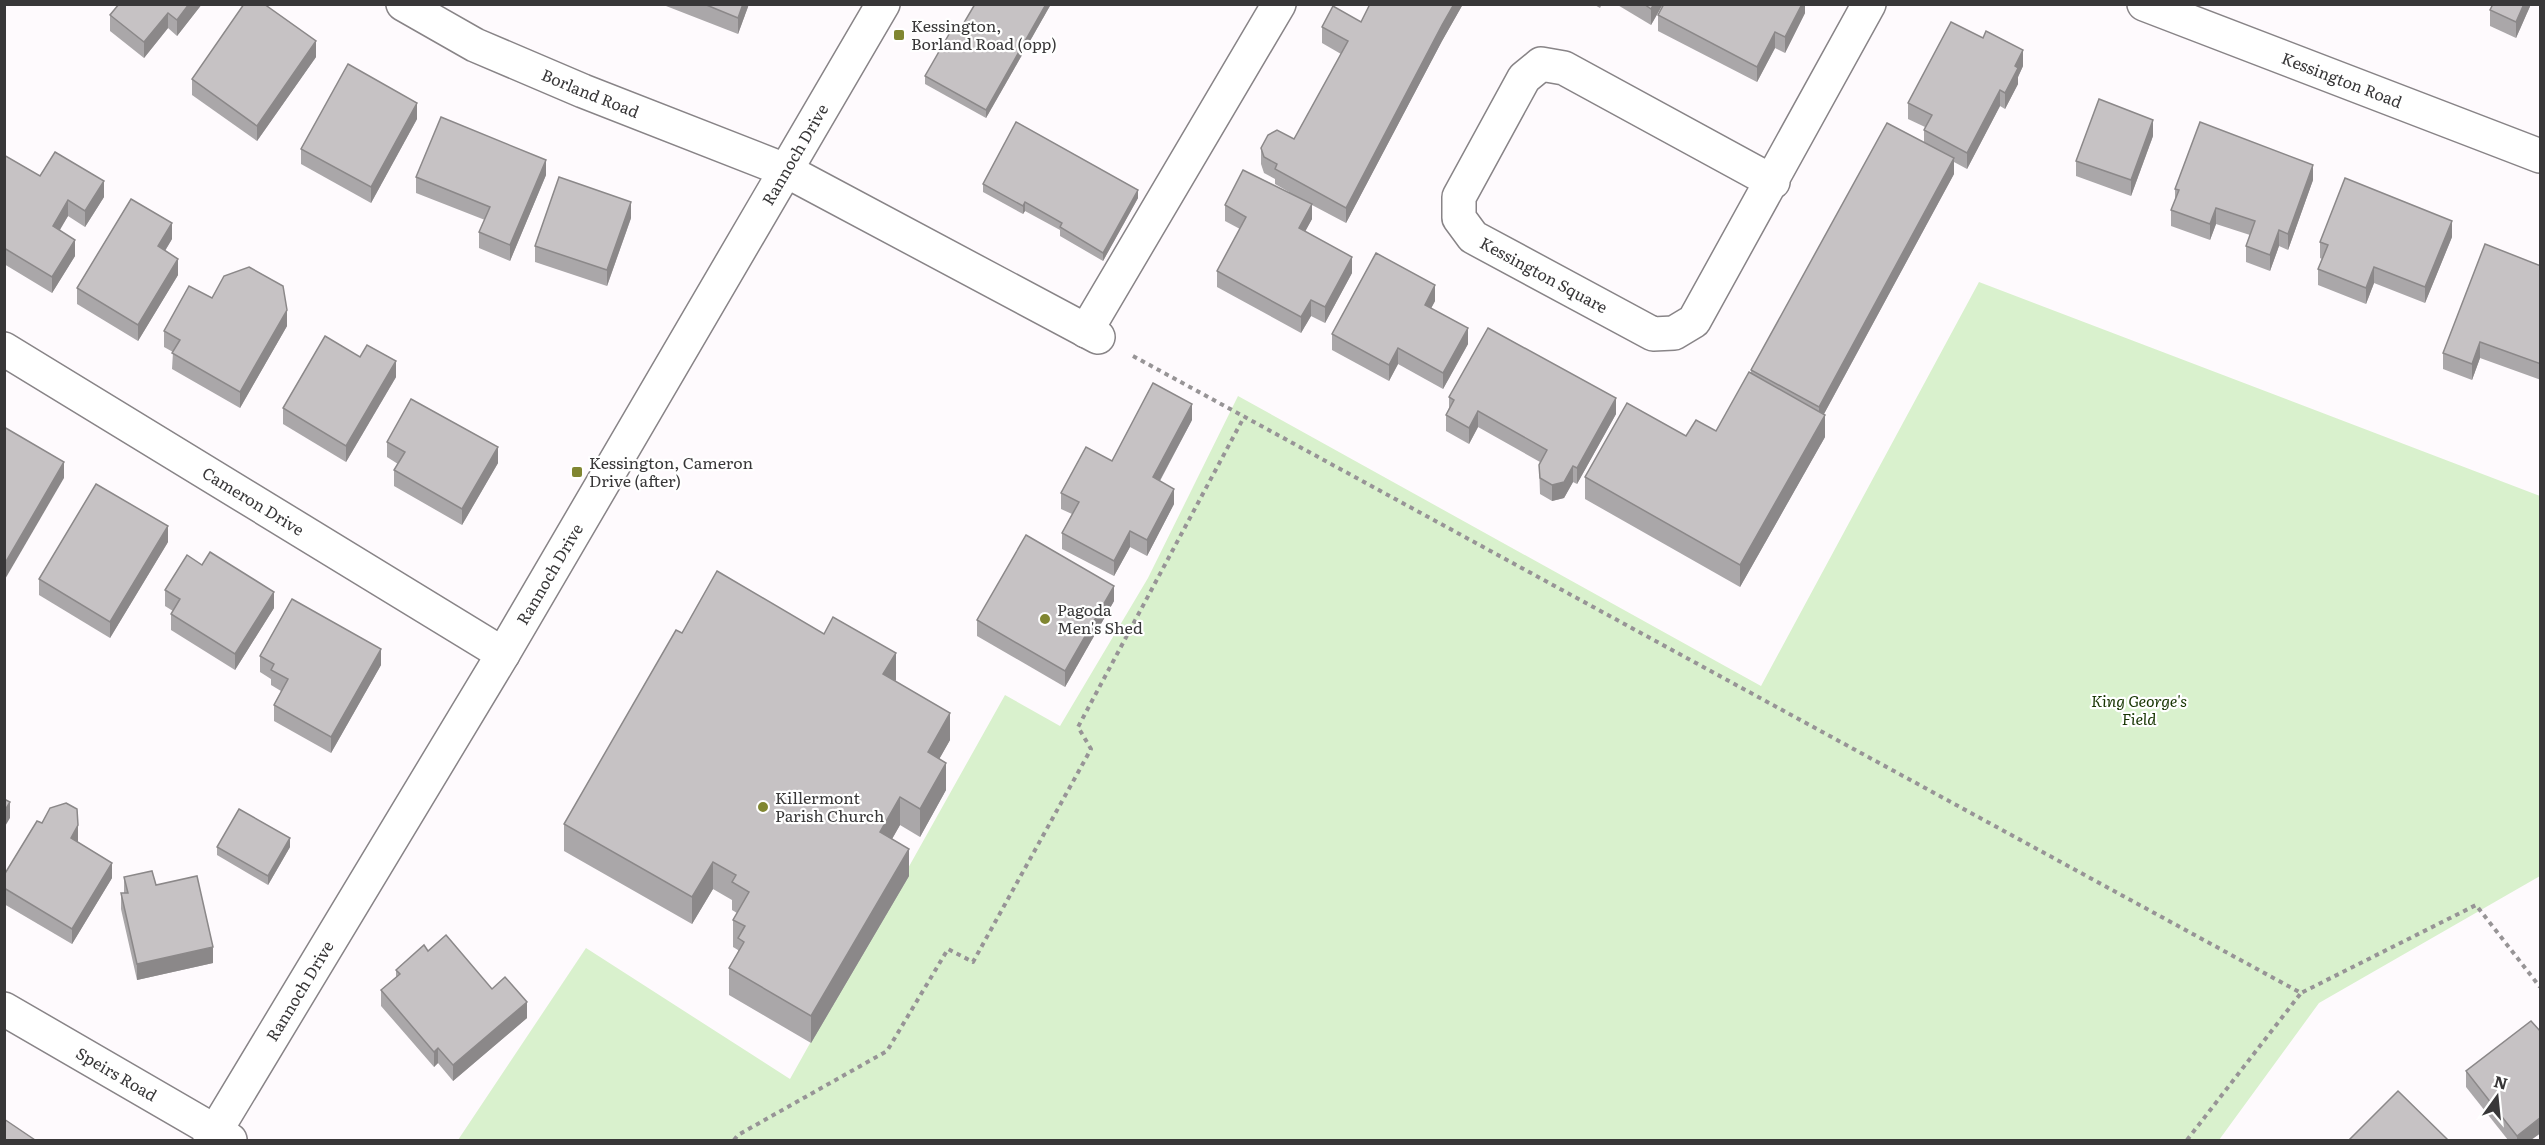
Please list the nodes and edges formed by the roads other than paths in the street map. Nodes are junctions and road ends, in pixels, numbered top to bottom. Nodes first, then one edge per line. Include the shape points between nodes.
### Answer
1 (403, 4) edge
2 (883, 4) edge
3 (1279, 4) edge
4 (1869, 4) edge
5 (2144, 4) edge
6 (2541, 156) edge
7 (785, 170) junction
8 (1773, 182) junction
9 (4, 349) edge
10 (503, 654) junction
11 (4, 1009) edge
12 (219, 1138) edge

1 - 7 street, Borland Road via 475,45
2 - 7 street, Rannoch Drive
3 - 7 street, Borland Road via 1092,334
4 - 8 street, Kessington Square
5 - 6 street, Kessington Road
7 - 10 street, Rannoch Drive
8 - 8 street, Kessington Square via 1694,321 1674,333 1653,334 1473,237 1459,218 1459,198 1464,188 1524,78 1541,64 1564,68
9 - 10 street, Cameron Drive
10 - 12 street, Rannoch Drive
11 - 12 street, Speirs Road

